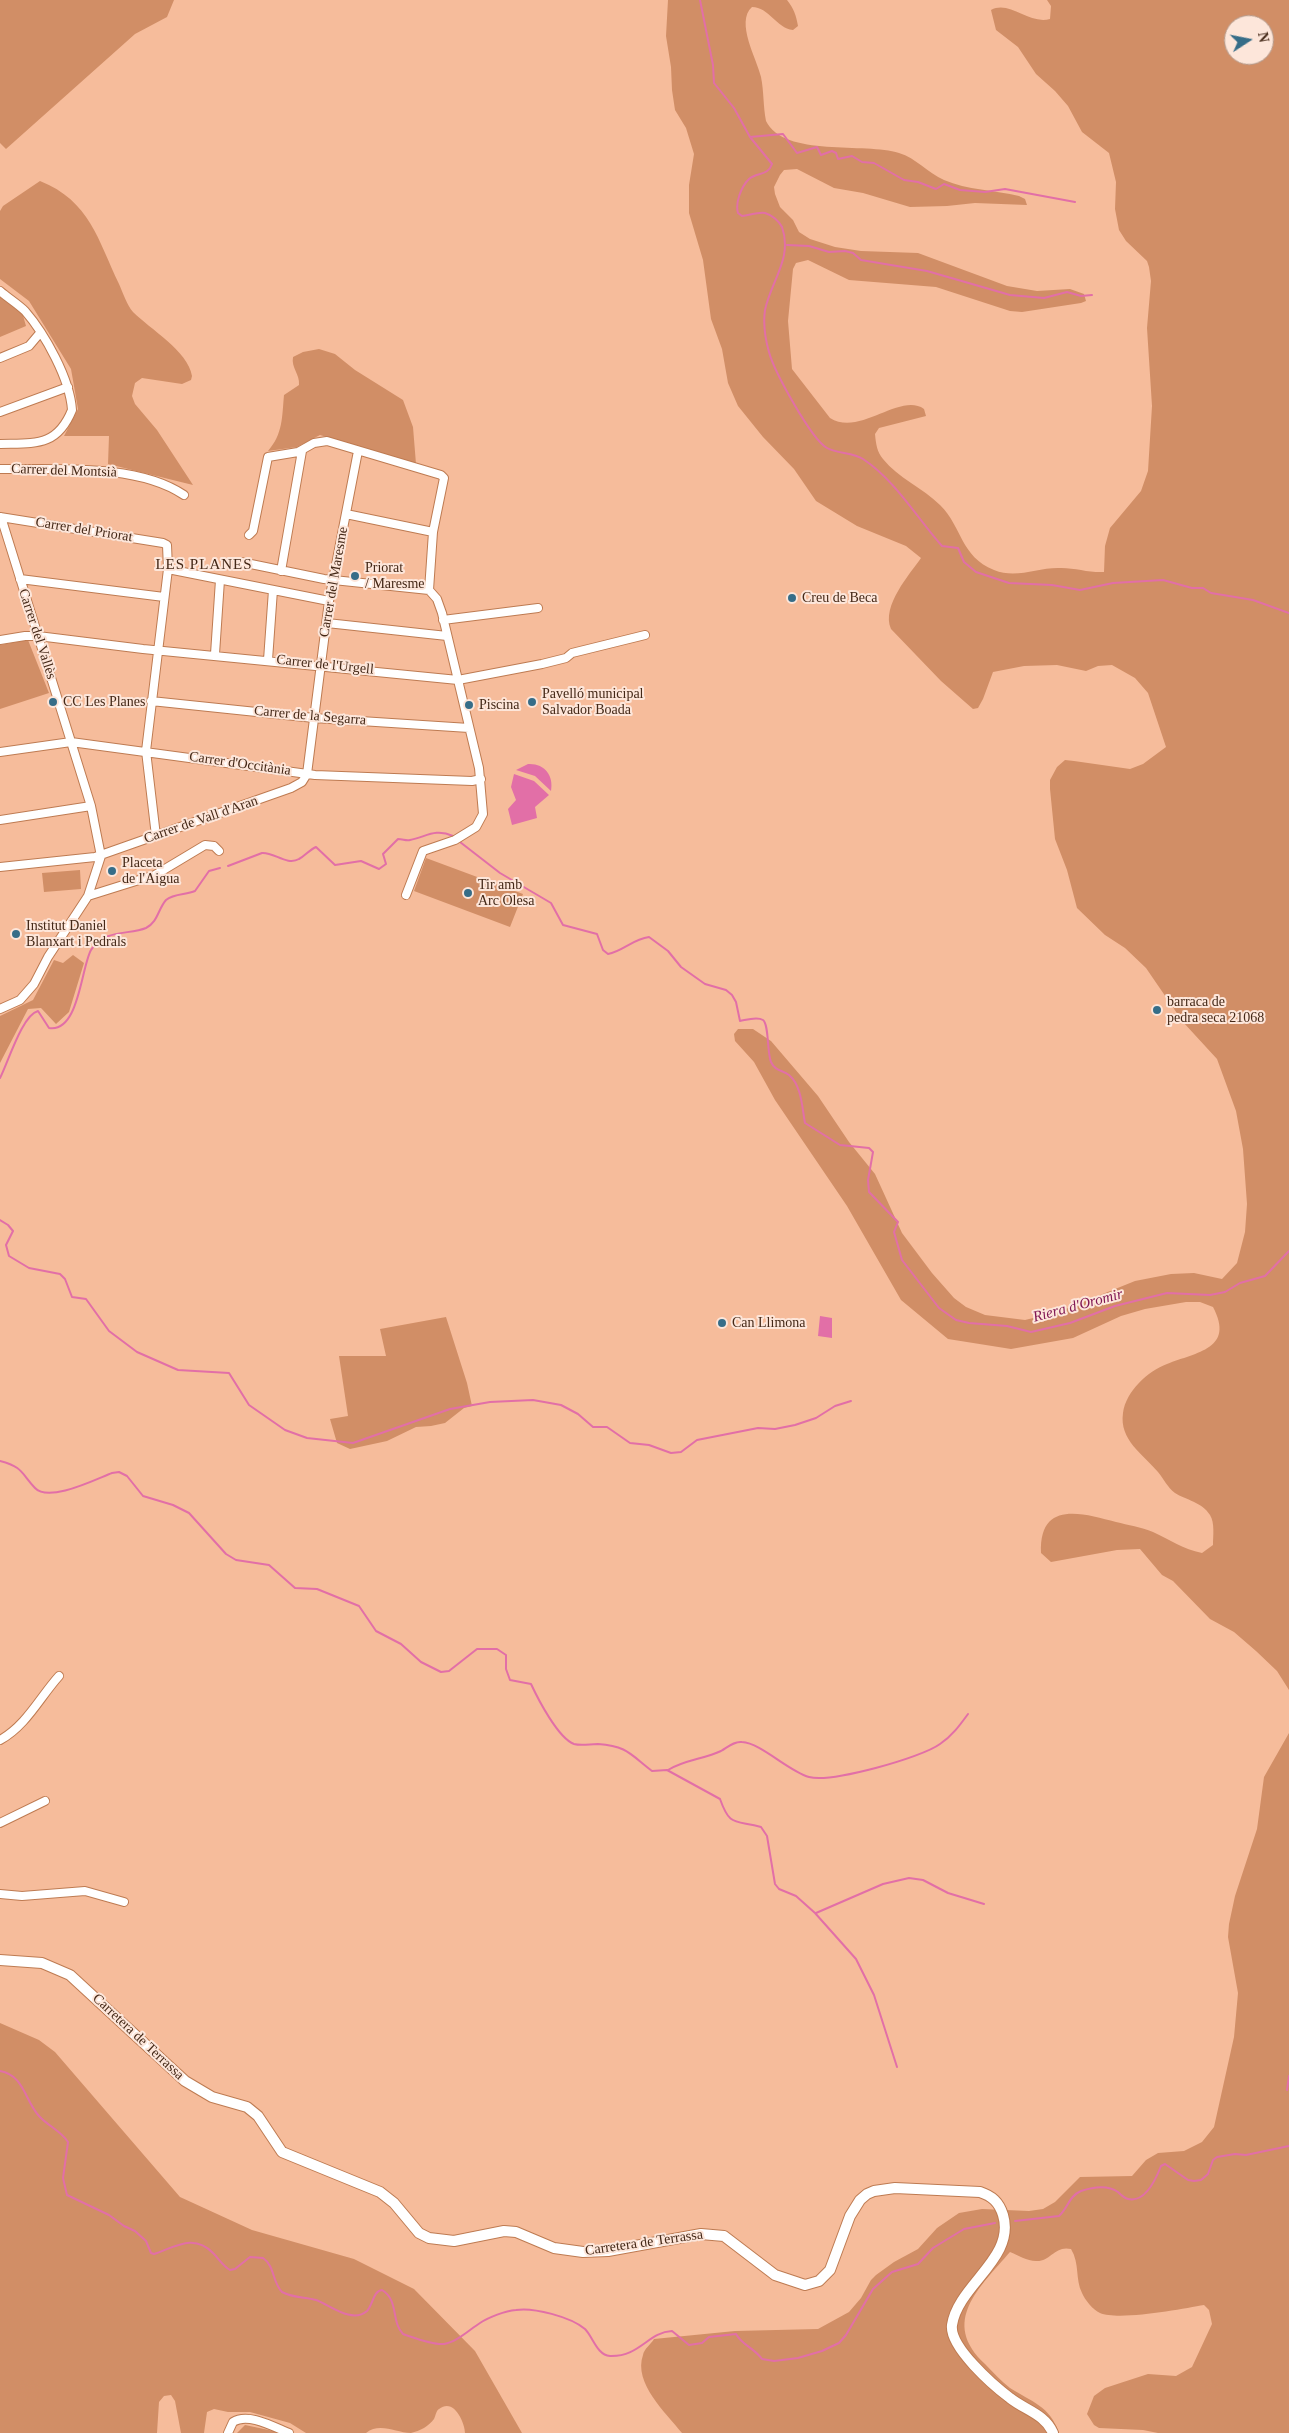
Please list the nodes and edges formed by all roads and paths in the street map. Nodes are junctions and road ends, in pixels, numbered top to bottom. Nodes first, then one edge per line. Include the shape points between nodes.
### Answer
1 (0, 291) edge
2 (40, 333) junction
3 (0, 358) edge
4 (68, 387) junction
5 (0, 412) edge
6 (0, 444) edge
7 (302, 450) junction
8 (358, 451) junction
9 (0, 469) edge
10 (184, 495) dead end
11 (346, 514) junction
12 (0, 517) edge
13 (433, 532) junction
14 (249, 535) dead end
15 (241, 562) dead end
16 (168, 569) junction
17 (281, 571) junction
18 (20, 579) junction
19 (220, 580) junction
20 (334, 580) junction
21 (273, 590) junction
22 (429, 590) junction
23 (164, 597) junction
24 (329, 601) junction
25 (538, 608) dead end
26 (443, 620) junction
27 (327, 623) junction
28 (645, 635) dead end
29 (38, 636) junction
30 (448, 636) junction
31 (0, 640) edge
32 (157, 650) junction
33 (215, 654) junction
34 (268, 660) junction
35 (321, 665) junction
36 (458, 680) junction
37 (151, 701) junction
38 (314, 718) junction
39 (469, 728) junction
40 (71, 742) junction
41 (146, 751) junction
42 (0, 752) edge
43 (308, 774) junction
44 (481, 779) junction
45 (91, 806) junction
46 (0, 820) edge
47 (156, 836) junction
48 (219, 852) dead end
49 (101, 856) junction
50 (0, 867) edge
51 (406, 895) dead end
52 (88, 896) junction
53 (0, 1009) edge
54 (59, 1676) dead end
55 (0, 1740) edge
56 (45, 1801) dead end
57 (0, 1823) edge
58 (0, 1894) edge
59 (124, 1902) dead end
60 (0, 1960) edge
61 (228, 2433) edge
62 (289, 2433) edge
63 (1053, 2433) edge

1 - 2 street via 24,310
2 - 3 street via 29,346
2 - 4 street
4 - 5 street
4 - 6 street via 72,410 60,431 39,443
7 - 8 street via 322,441
7 - 14 street via 268,457
7 - 17 street
8 - 11 street, Carrer del Maresme
8 - 13 street via 444,478
9 - 10 street, Carrer del Montsià via 120,473 161,484
11 - 13 street
11 - 20 street, Carrer del Maresme
12 - 16 street, Carrer del Priorat via 163,542 167,545
12 - 18 street, Carrer del Vallès
13 - 22 street
15 - 17 street
16 - 19 street
16 - 23 street
17 - 20 street
18 - 23 street
18 - 29 street, Carrer del Vallès
19 - 21 street
19 - 33 street
20 - 22 street
20 - 24 street, Carrer del Maresme
21 - 24 street
21 - 34 street
22 - 26 street via 437,598
23 - 32 street
24 - 27 street, Carrer del Maresme
25 - 26 street
26 - 30 street
27 - 30 street
27 - 35 street, Carrer del Maresme
28 - 36 street, Carrer de l'Urgell via 542,664
29 - 31 street, Carrer de l'Urgell
29 - 32 street, Carrer de l'Urgell
29 - 40 street, Carrer del Vallès
30 - 36 street
32 - 33 street, Carrer de l'Urgell
32 - 37 street
33 - 34 street, Carrer de l'Urgell
34 - 35 street, Carrer de l'Urgell
35 - 36 street, Carrer de l'Urgell
35 - 38 street, Carrer del Maresme
36 - 39 street
37 - 38 street, Carrer de la Segarra
37 - 41 street
38 - 39 street, Carrer de la Segarra
38 - 43 street, Carrer del Maresme
39 - 44 street
40 - 41 street, Carrer d'Occitània
40 - 42 street, Carrer d'Occitània
40 - 45 street, Carrer del Vallès
41 - 43 street, Carrer d'Occitània
41 - 47 street
43 - 44 street, Carrer d'Occitània
43 - 47 street, Carrer de Vall d'Aran via 291,788
44 - 51 street via 482,821 452,842 423,851
45 - 46 street
45 - 49 street, Carrer del Vallès
47 - 49 street, Carrer de Vall d'Aran
48 - 52 street via 214,846 205,845 155,875
49 - 50 street, Carrer de Vall d'Aran
49 - 52 street, Carrer del Vallès
52 - 53 street, Carrer del Vallès via 30,990 20,1000
54 - 55 street via 28,1716
56 - 57 street
58 - 59 street via 22,1896 86,1891
60 - 63 street, Carretera de Terrassa via 42,1963 70,1975 185,2081 212,2097 247,2107 258,2116 282,2152 380,2192 419,2233 429,2238 454,2241 504,2231 516,2232 554,2248 583,2252 608,2251 701,2234 724,2236 775,2275 805,2285 819,2281 830,2270 850,2216 860,2200 874,2191 895,2188 980,2192 992,2196 1003,2214 1004,2240 961,2303 952,2325 953,2336 962,2352 993,2384 1039,2415
61 - 62 street via 233,2422 243,2418

